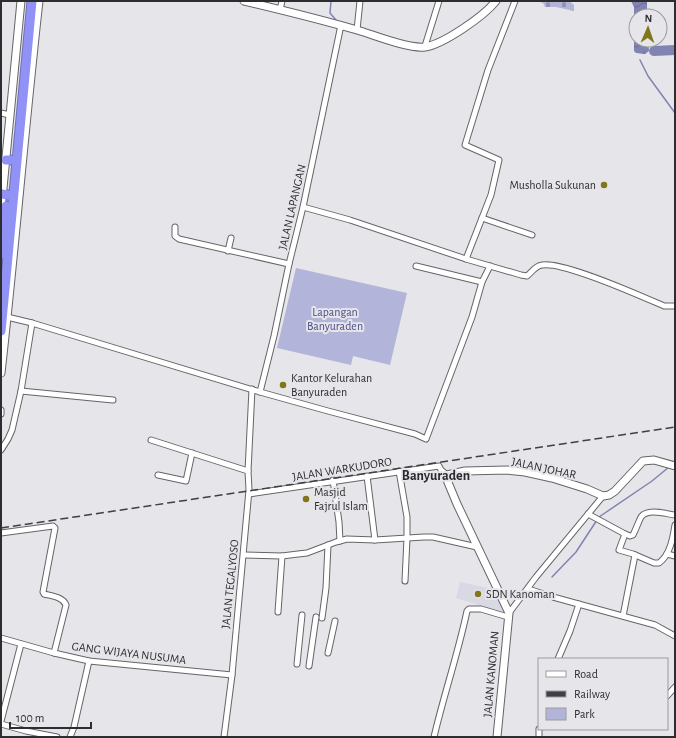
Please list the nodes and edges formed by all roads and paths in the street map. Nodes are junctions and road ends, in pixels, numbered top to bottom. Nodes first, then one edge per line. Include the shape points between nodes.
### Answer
1 (22, 1) edge
2 (27, 1) edge
3 (32, 1) edge
4 (39, 1) edge
5 (244, 1) edge
6 (282, 1) edge
7 (360, 1) edge
8 (439, 1) edge
9 (496, 1) edge
10 (515, 1) edge
11 (280, 10) junction
12 (342, 25) junction
13 (357, 30) junction
14 (425, 46) junction
15 (1, 113) edge
16 (10, 115) junction
17 (15, 151) junction
18 (9, 160) junction
19 (5, 194) junction
20 (304, 207) junction
21 (1, 209) edge
22 (482, 218) junction
23 (175, 227) dead end
24 (532, 235) dead end
25 (231, 238) dead end
26 (228, 251) junction
27 (1, 254) edge
28 (466, 259) junction
29 (289, 264) junction
30 (416, 266) dead end
31 (490, 266) junction
32 (482, 282) junction
33 (675, 306) edge
34 (8, 317) junction
35 (32, 323) junction
36 (1, 331) edge
37 (1, 373) edge
38 (252, 389) junction
39 (21, 391) junction
40 (260, 392) junction
41 (113, 400) dead end
42 (1, 410) edge
43 (1, 414) edge
44 (151, 440) dead end
45 (1, 450) edge
46 (192, 453) junction
47 (675, 466) edge
48 (248, 471) junction
49 (399, 471) junction
50 (158, 475) dead end
51 (447, 475) junction
52 (366, 476) junction
53 (333, 480) junction
54 (249, 494) junction
55 (603, 496) junction
56 (588, 514) junction
57 (675, 515) edge
58 (675, 525) edge
59 (1, 533) edge
60 (625, 534) junction
61 (407, 538) junction
62 (375, 540) junction
63 (340, 541) junction
64 (328, 545) junction
65 (477, 547) junction
66 (666, 554) junction
67 (244, 555) junction
68 (635, 555) junction
69 (282, 556) junction
70 (675, 556) edge
71 (405, 581) dead end
72 (528, 589) junction
73 (579, 604) junction
74 (278, 612) dead end
75 (302, 615) dead end
76 (508, 615) junction
77 (623, 616) junction
78 (316, 617) dead end
79 (322, 618) dead end
80 (335, 621) dead end
81 (675, 636) edge
82 (1, 638) edge
83 (21, 644) junction
84 (54, 653) junction
85 (328, 653) dead end
86 (558, 658) edge
87 (89, 661) junction
88 (296, 664) dead end
89 (309, 666) dead end
90 (232, 675) junction
91 (675, 687) edge
92 (668, 695) edge
93 (1, 722) edge
94 (56, 737) edge
95 (70, 737) edge
96 (224, 737) edge
97 (434, 737) edge
98 (497, 737) edge

1 - 16 street
2 - 17 highway
3 - 17 highway
4 - 34 street
5 - 11 street
6 - 11 street
7 - 13 street
8 - 14 street
9 - 14 street via 485,13 464,28 432,45
10 - 22 street via 488,70 465,145 499,160 491,195
11 - 12 street
12 - 13 street
12 - 20 street, JALAN LAPANGAN
13 - 14 street via 409,45
15 - 16 street
16 - 18 street
17 - 18 highway
17 - 36 highway
18 - 19 highway
19 - 21 street
19 - 27 highway
20 - 28 street
20 - 29 street, JALAN LAPANGAN
22 - 24 street
22 - 28 street
23 - 26 street via 175,236 179,239
25 - 26 street
26 - 29 street
28 - 31 street
29 - 40 street, JALAN LAPANGAN
30 - 32 street
31 - 32 street
31 - 33 street via 527,276 536,267 550,265 587,276 664,306
32 - 40 street via 472,317 426,439
34 - 35 street
34 - 37 street
35 - 38 street
35 - 39 street
38 - 40 street
38 - 48 street, JALAN TEGALYOSO
39 - 41 street
39 - 45 street via 8,439
42 - 43 street
44 - 46 street
46 - 48 street
46 - 50 street via 186,480
47 - 55 street via 654,460 643,461 615,491
48 - 54 street, JALAN TEGALYOSO
49 - 51 street, JALAN WARKUDORO via 439,466
49 - 52 street, JALAN WARKUDORO
49 - 61 street via 405,502
51 - 55 street, JALAN JOHAR via 465,471 525,472 552,478
51 - 65 street via 454,498
52 - 53 street, JALAN WARKUDORO
52 - 62 street
53 - 54 street, JALAN WARKUDORO
53 - 63 street
54 - 67 street, JALAN TEGALYOSO
55 - 56 street
56 - 60 street
56 - 72 street
57 - 60 street via 646,513 633,535
58 - 66 street
59 - 84 street via 53,526 55,528 43,592 62,600 66,605
60 - 68 street via 619,550
61 - 62 street
61 - 65 street via 433,537
61 - 71 street
62 - 63 street
63 - 64 street
64 - 69 street via 307,554
64 - 79 street
65 - 76 street
66 - 68 street via 658,564
66 - 70 street
67 - 69 street
67 - 90 street, JALAN TEGALYOSO
68 - 77 street
69 - 74 street
72 - 73 street
72 - 76 street
73 - 77 street
73 - 86 street
75 - 88 street
76 - 97 street via 476,608 467,611
76 - 98 street, JALAN KANOMAN
77 - 81 street via 654,625
78 - 89 street
80 - 85 street
82 - 83 street, GANG WIJAYA NUSUMA
83 - 84 street, GANG WIJAYA NUSUMA
83 - 93 street
84 - 87 street, GANG WIJAYA NUSUMA
87 - 90 street, GANG WIJAYA NUSUMA
87 - 95 street
90 - 96 street, JALAN TEGALYOSO
91 - 92 street
93 - 94 street via 26,731

